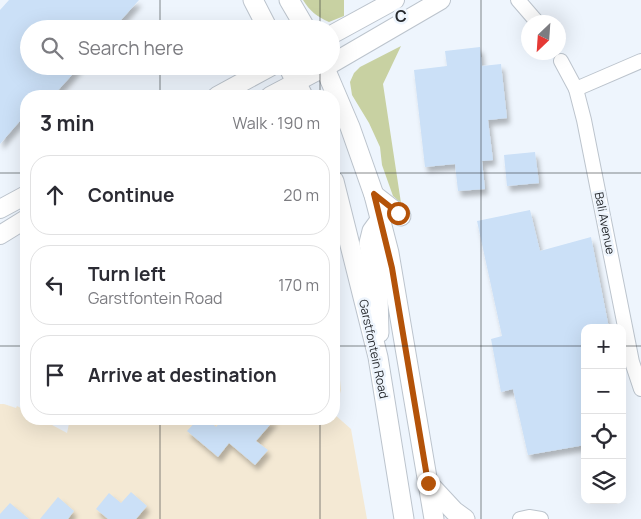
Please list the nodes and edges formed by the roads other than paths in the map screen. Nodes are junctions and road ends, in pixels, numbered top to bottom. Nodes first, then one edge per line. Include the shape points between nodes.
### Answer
1 (253, 0) edge
2 (289, 0) edge
3 (396, 0) edge
4 (441, 0) edge
5 (518, 0) edge
6 (527, 0) edge
7 (531, 15) edge
8 (533, 15) edge
9 (263, 20) edge
10 (301, 20) edge
11 (340, 30) edge
12 (340, 58) edge
13 (561, 60) dead end
14 (641, 62) edge
15 (256, 75) edge
16 (292, 75) edge
17 (317, 75) edge
18 (330, 75) edge
19 (576, 89) junction
20 (228, 90) edge
21 (300, 90) edge
22 (336, 90) edge
23 (340, 100) edge
24 (374, 194) junction
25 (20, 198) edge
26 (340, 206) edge
27 (0, 209) edge
28 (401, 216) dead end
29 (380, 220) junction
30 (20, 223) edge
31 (0, 235) edge
32 (378, 357) junction
33 (641, 389) edge
34 (428, 483) junction
35 (404, 519) edge
36 (434, 519) edge
37 (465, 519) edge
38 (520, 519) edge
39 (541, 519) edge

1 - 9 main road
2 - 10 main road
3 - 11 street
4 - 12 street
5 - 7 street
6 - 8 street
13 - 19 street, Bali Avenue
14 - 19 street
15 - 20 street
16 - 21 main road
17 - 21 street
18 - 22 main road
19 - 33 street, Bali Avenue via 632,362
23 - 24 main road
24 - 28 main road
24 - 29 main road
25 - 27 street
26 - 32 main road, Garstfontein Road
29 - 32 main road via 369,243 378,293
29 - 34 main road via 392,268
30 - 31 street
32 - 35 main road, Garstfontein Road
34 - 36 main road
34 - 37 main road
38 - 39 street

